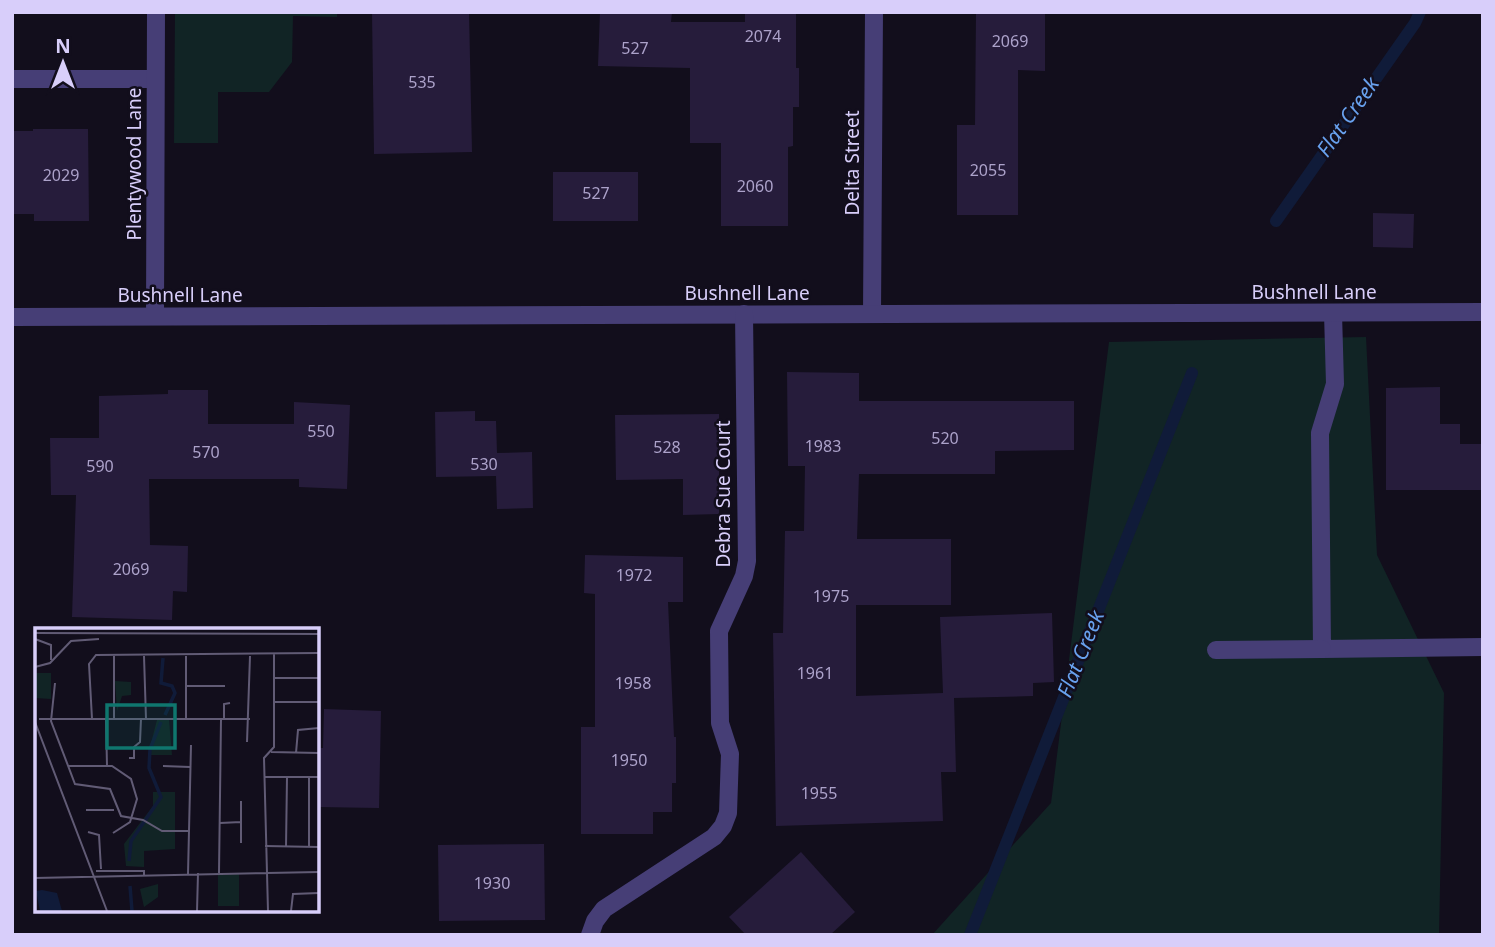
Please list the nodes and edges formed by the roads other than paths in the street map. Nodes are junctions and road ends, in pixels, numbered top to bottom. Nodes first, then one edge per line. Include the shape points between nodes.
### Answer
1 (156, 12) edge
2 (874, 12) edge
3 (12, 79) edge
4 (155, 79) junction
5 (1483, 312) edge
6 (1333, 313) junction
7 (744, 314) junction
8 (872, 314) junction
9 (155, 316) junction
10 (12, 317) edge
11 (1483, 648) edge
12 (1322, 649) junction
13 (1216, 650) dead end
14 (590, 935) edge

1 - 4 street, Plentywood Lane
2 - 8 street, Delta Street
3 - 4 street
4 - 9 street, Plentywood Lane
5 - 6 street, Bushnell Lane
6 - 8 street, Bushnell Lane
6 - 12 street via 1335,384 1320,433
7 - 8 street, Bushnell Lane
7 - 9 street, Bushnell Lane
7 - 14 street, Debra Sue Court via 747,561 722,620 718,644 720,723 730,754 728,813 714,837 604,909
9 - 10 street, Bushnell Lane
11 - 12 street
12 - 13 street

